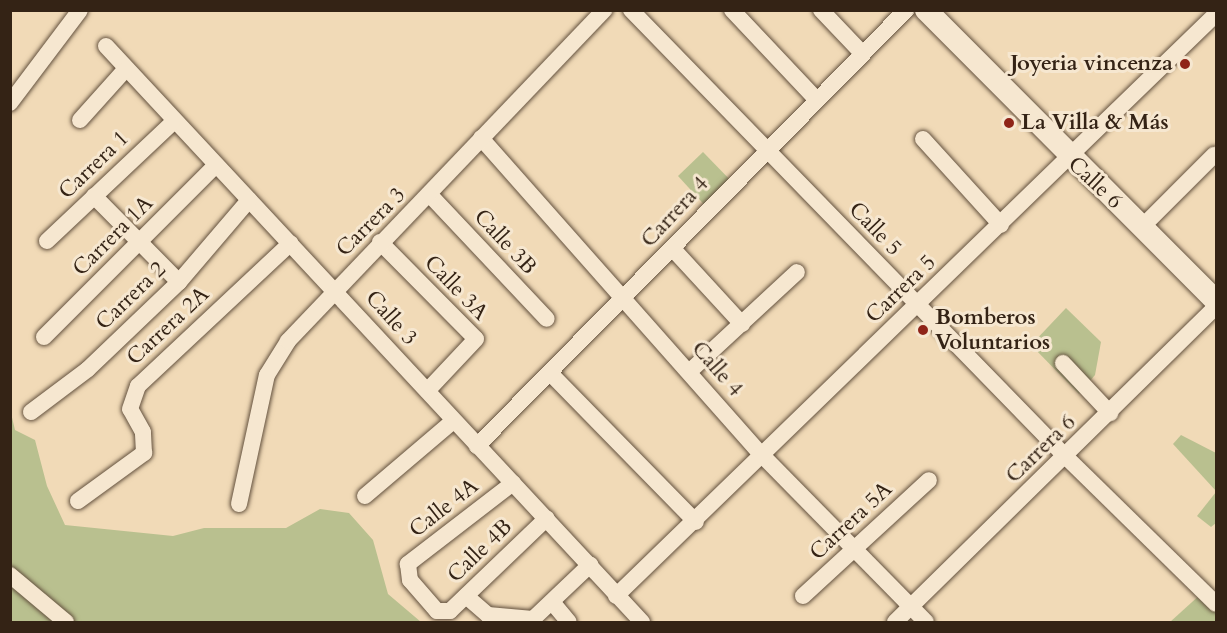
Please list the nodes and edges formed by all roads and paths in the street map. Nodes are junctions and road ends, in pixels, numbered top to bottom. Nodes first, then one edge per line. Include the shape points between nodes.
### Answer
1 (80, 10) edge
2 (604, 10) edge
3 (630, 10) edge
4 (732, 10) edge
5 (821, 10) edge
6 (906, 10) edge
7 (926, 10) edge
8 (1216, 12) edge
9 (105, 46) dead end
10 (862, 53) junction
11 (124, 71) junction
12 (815, 98) junction
13 (10, 103) edge
14 (80, 120) dead end
15 (172, 123) junction
16 (481, 138) junction
17 (923, 139) dead end
18 (765, 148) junction
19 (1214, 155) dead end
20 (1070, 160) junction
21 (215, 166) junction
22 (430, 195) junction
23 (94, 196) junction
24 (249, 200) junction
25 (1001, 225) junction
26 (1142, 227) junction
27 (47, 241) dead end
28 (139, 241) junction
29 (380, 242) junction
30 (291, 243) junction
31 (673, 249) junction
32 (797, 272) dead end
33 (179, 282) junction
34 (336, 290) junction
35 (623, 296) junction
36 (1216, 301) edge
37 (917, 305) junction
38 (1216, 307) edge
39 (547, 320) dead end
40 (742, 324) junction
41 (44, 338) dead end
42 (1063, 363) dead end
43 (689, 372) junction
44 (551, 374) junction
45 (427, 391) junction
46 (31, 412) dead end
47 (1110, 413) junction
48 (453, 421) junction
49 (477, 446) junction
50 (761, 454) junction
51 (1065, 456) junction
52 (929, 480) dead end
53 (513, 483) junction
54 (365, 496) dead end
55 (78, 501) dead end
56 (239, 504) dead end
57 (547, 518) junction
58 (696, 522) junction
59 (856, 546) junction
60 (590, 565) junction
61 (10, 575) edge
62 (466, 596) junction
63 (616, 596) junction
64 (803, 596) dead end
65 (552, 602) junction
66 (1216, 604) edge
67 (910, 608) junction
68 (444, 613) joint
69 (66, 622) edge
70 (569, 622) edge
71 (642, 622) edge
72 (895, 622) edge
73 (926, 622) edge

1 - 13 street
2 - 16 street, Carrera 3
3 - 18 street, Calle 5
4 - 12 street
5 - 10 street
6 - 10 street, Carrera 4
7 - 20 main road, Calle 6
8 - 20 street, Carrera 5
9 - 11 street, Calle 3
10 - 12 street, Carrera 4
11 - 14 street
11 - 15 street, Calle 3
12 - 18 street, Carrera 4
15 - 21 street, Calle 3
15 - 23 street, Carrera 1
16 - 22 street, Carrera 3
16 - 35 street, Calle 4
17 - 25 street
18 - 31 street, Carrera 4
18 - 37 street, Calle 5
19 - 26 street
20 - 25 street, Carrera 5
20 - 26 main road, Calle 6
21 - 24 street, Calle 3
21 - 28 street, Carrera 1A
22 - 29 street, Carrera 3
22 - 39 street, Calle 3B
23 - 27 street, Carrera 1
23 - 28 street
24 - 30 street, Calle 3
24 - 33 street, Carrera 2
25 - 37 street, Carrera 5
26 - 36 main road, Calle 6
28 - 33 street
28 - 41 street, Carrera 1A
29 - 34 street, Carrera 3
29 - 45 street, Calle 3A via 476,339
30 - 34 street, Calle 3
30 - 55 street, Carrera 2A via 138,386 130,409 143,432 144,453
31 - 35 street, Carrera 4
31 - 40 street
32 - 40 street
33 - 46 street, Carrera 2 via 88,369
34 - 45 street, Calle 3
34 - 56 street, Carrera 3 via 272,364
35 - 43 street, Calle 4
35 - 44 street, Carrera 4
37 - 50 street, Carrera 5
37 - 51 street, Calle 5
38 - 47 street, Carrera 6
40 - 43 street
42 - 47 street
43 - 50 street, Calle 4
44 - 49 street, Carrera 4
44 - 58 street
45 - 48 street, Calle 3
47 - 51 street, Carrera 6
48 - 49 street, Calle 3
48 - 54 street
49 - 53 street, Calle 3
50 - 58 street, Carrera 5
50 - 59 street, Calle 4
51 - 66 street, Calle 5
51 - 67 street, Carrera 6
52 - 59 street, Carrera 5A
53 - 57 street, Calle 3
53 - 68 street, Calle 4A via 408,564 407,572
57 - 60 street, Calle 3
57 - 62 street, Calle 4B
58 - 63 street, Carrera 5
59 - 64 street, Carrera 5A
59 - 67 street, Calle 4
60 - 63 street, Calle 3
60 - 65 street
61 - 69 street
62 - 65 street via 488,615 533,619
62 - 68 street, Calle 4B
63 - 71 street, Calle 3
65 - 70 street
67 - 72 street, Carrera 6
67 - 73 street, Calle 4

